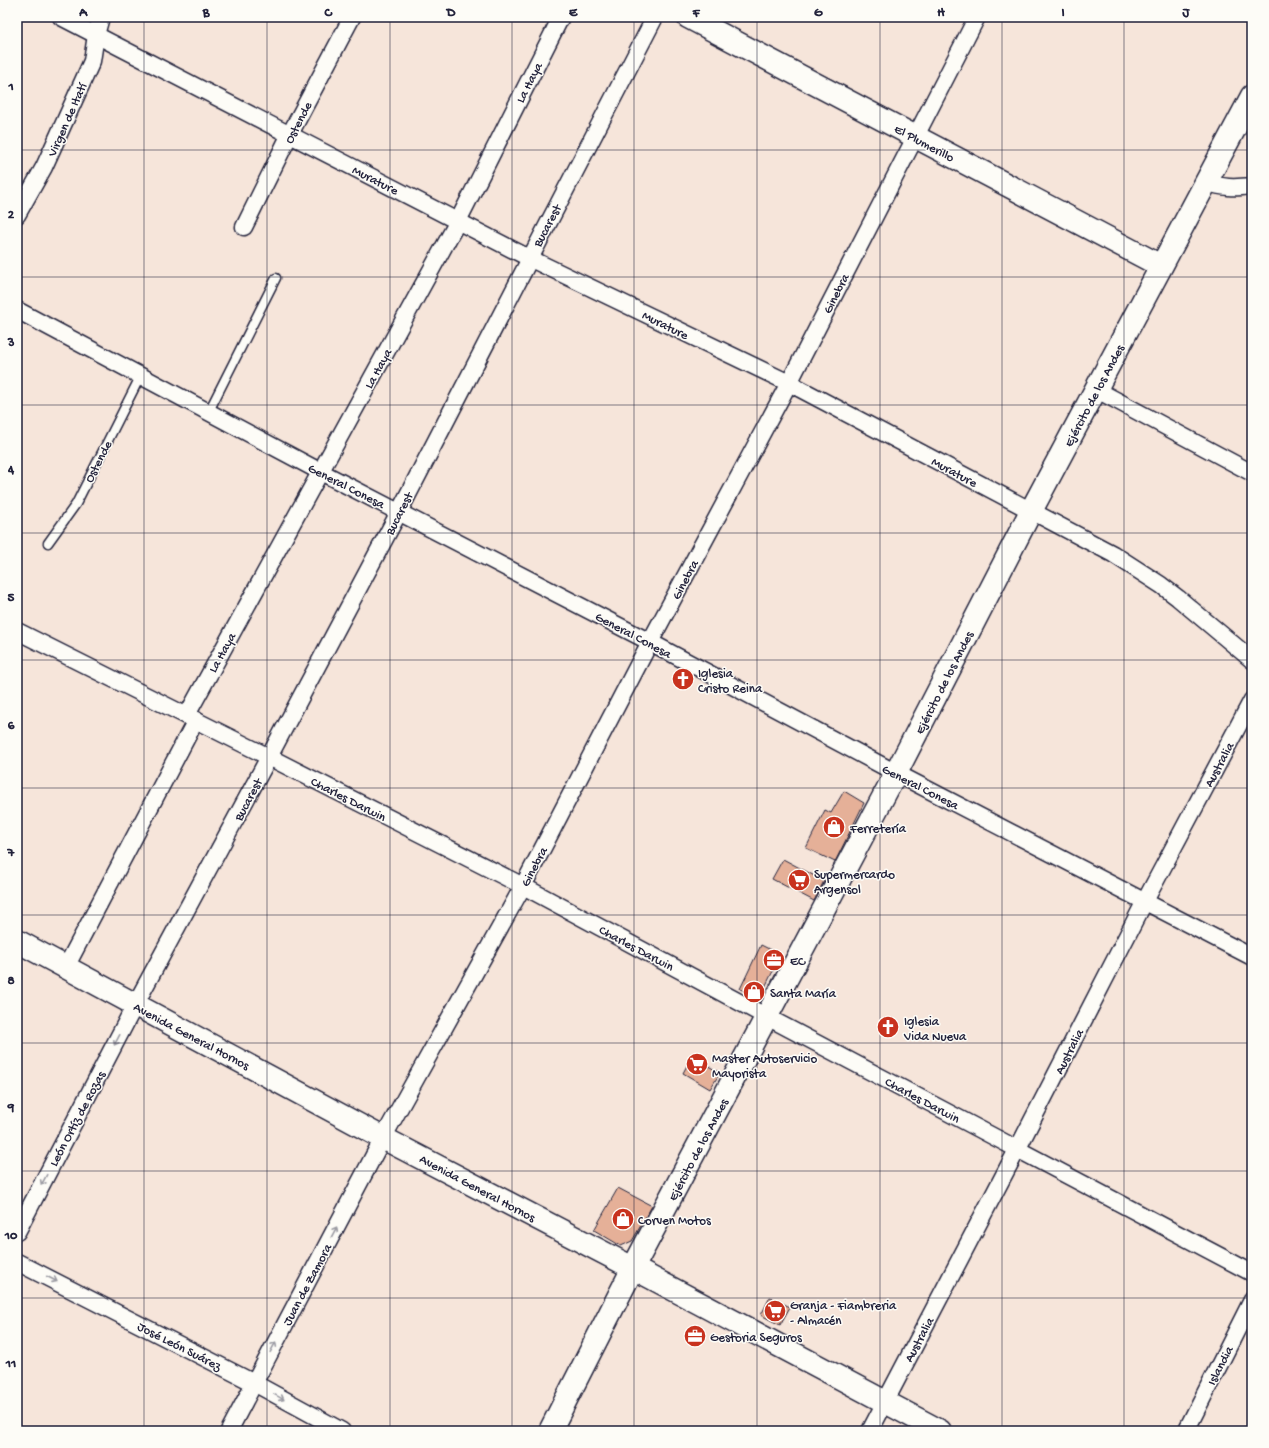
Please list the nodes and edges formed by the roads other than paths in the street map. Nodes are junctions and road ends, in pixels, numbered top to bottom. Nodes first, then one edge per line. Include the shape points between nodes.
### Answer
1 (61, 17) edge
2 (101, 17) edge
3 (352, 17) edge
4 (561, 17) edge
5 (655, 17) edge
6 (688, 17) edge
7 (977, 17) edge
8 (96, 35) junction
9 (1252, 96) edge
10 (290, 134) junction
11 (915, 137) junction
12 (1205, 182) junction
13 (1252, 186) edge
14 (17, 215) edge
15 (458, 222) junction
16 (244, 227) dead end
17 (529, 258) junction
18 (1162, 266) junction
19 (276, 278) dead end
20 (17, 310) edge
21 (141, 375) junction
22 (789, 383) junction
23 (1097, 390) junction
24 (209, 411) junction
25 (321, 472) junction
26 (1252, 473) edge
27 (399, 512) junction
28 (1031, 512) junction
29 (48, 543) dead end
30 (17, 631) edge
31 (650, 642) junction
32 (1252, 660) edge
33 (1252, 700) edge
34 (191, 718) junction
35 (269, 757) junction
36 (896, 773) junction
37 (523, 886) junction
38 (1145, 901) junction
39 (17, 941) edge
40 (1252, 957) edge
41 (66, 967) junction
42 (135, 1005) junction
43 (767, 1017) junction
44 (383, 1138) junction
45 (1018, 1148) junction
46 (17, 1232) edge
47 (17, 1262) edge
48 (634, 1268) junction
49 (1252, 1272) edge
50 (1252, 1300) edge
51 (254, 1383) junction
52 (885, 1403) junction
53 (229, 1431) edge
54 (342, 1431) edge
55 (550, 1431) edge
56 (870, 1431) edge
57 (940, 1431) edge
58 (1186, 1431) edge

1 - 8 street, Murature
2 - 8 street, Virgen de Itatí
3 - 10 street, Ostende
4 - 15 street, La Haya
5 - 17 street, Bucarest
6 - 11 main road, El Plumerillo
7 - 11 street, Ginebra
8 - 10 street, Murature
8 - 14 street, Virgen de Itatí via 92,60 44,167
9 - 12 main road, Ejército de los Andes
10 - 15 street, Murature
10 - 16 street, Ostende
11 - 18 main road, El Plumerillo
11 - 22 street, Ginebra
12 - 13 street via 1232,188
12 - 18 main road, Ejército de los Andes
15 - 17 street, Murature
15 - 25 street, La Haya
17 - 22 street, Murature
17 - 27 street, Bucarest
18 - 23 main road, Ejército de los Andes
19 - 24 lane
20 - 21 street, General Conesa
21 - 24 street, General Conesa
21 - 29 lane, Ostende via 76,504
22 - 28 street, Murature
22 - 31 street, Ginebra
23 - 26 street
23 - 28 main road, Ejército de los Andes
24 - 25 street, General Conesa
25 - 27 street, General Conesa
25 - 34 street, La Haya
27 - 31 street, General Conesa
27 - 35 street, Bucarest
28 - 32 street, Murature via 1113,554 1161,585
28 - 36 main road, Ejército de los Andes
30 - 34 street, Charles Darwin
31 - 36 street, General Conesa
31 - 37 street, Ginebra
33 - 38 street, Australia
34 - 35 street, Charles Darwin
34 - 41 street, La Haya
35 - 37 street, Charles Darwin
35 - 42 street, Bucarest
36 - 38 street, General Conesa
36 - 43 main road, Ejército de los Andes
37 - 43 street, Charles Darwin
37 - 44 street, Ginebra
38 - 40 street, General Conesa
38 - 45 street, Australia
39 - 41 main road, Avenida General Hornos
41 - 42 main road, Avenida General Hornos
42 - 44 main road, Avenida General Hornos
42 -> 46 street, León Ortíz de Rozas
43 - 45 street, Charles Darwin
43 - 48 main road, Ejército de los Andes
44 - 48 main road, Avenida General Hornos
51 -> 44 street, Juan de Zamora
45 - 49 street, Charles Darwin
45 - 52 street, Australia
47 -> 51 street, José León Suárez
48 - 52 main road, Avenida General Hornos
48 - 55 main road, Ejército de los Andes
50 - 58 street, Islandia
51 - 53 street, Juan de Zamora
51 -> 54 street, José León Suárez
52 - 56 street, Australia
52 - 57 main road, Avenida General Hornos

